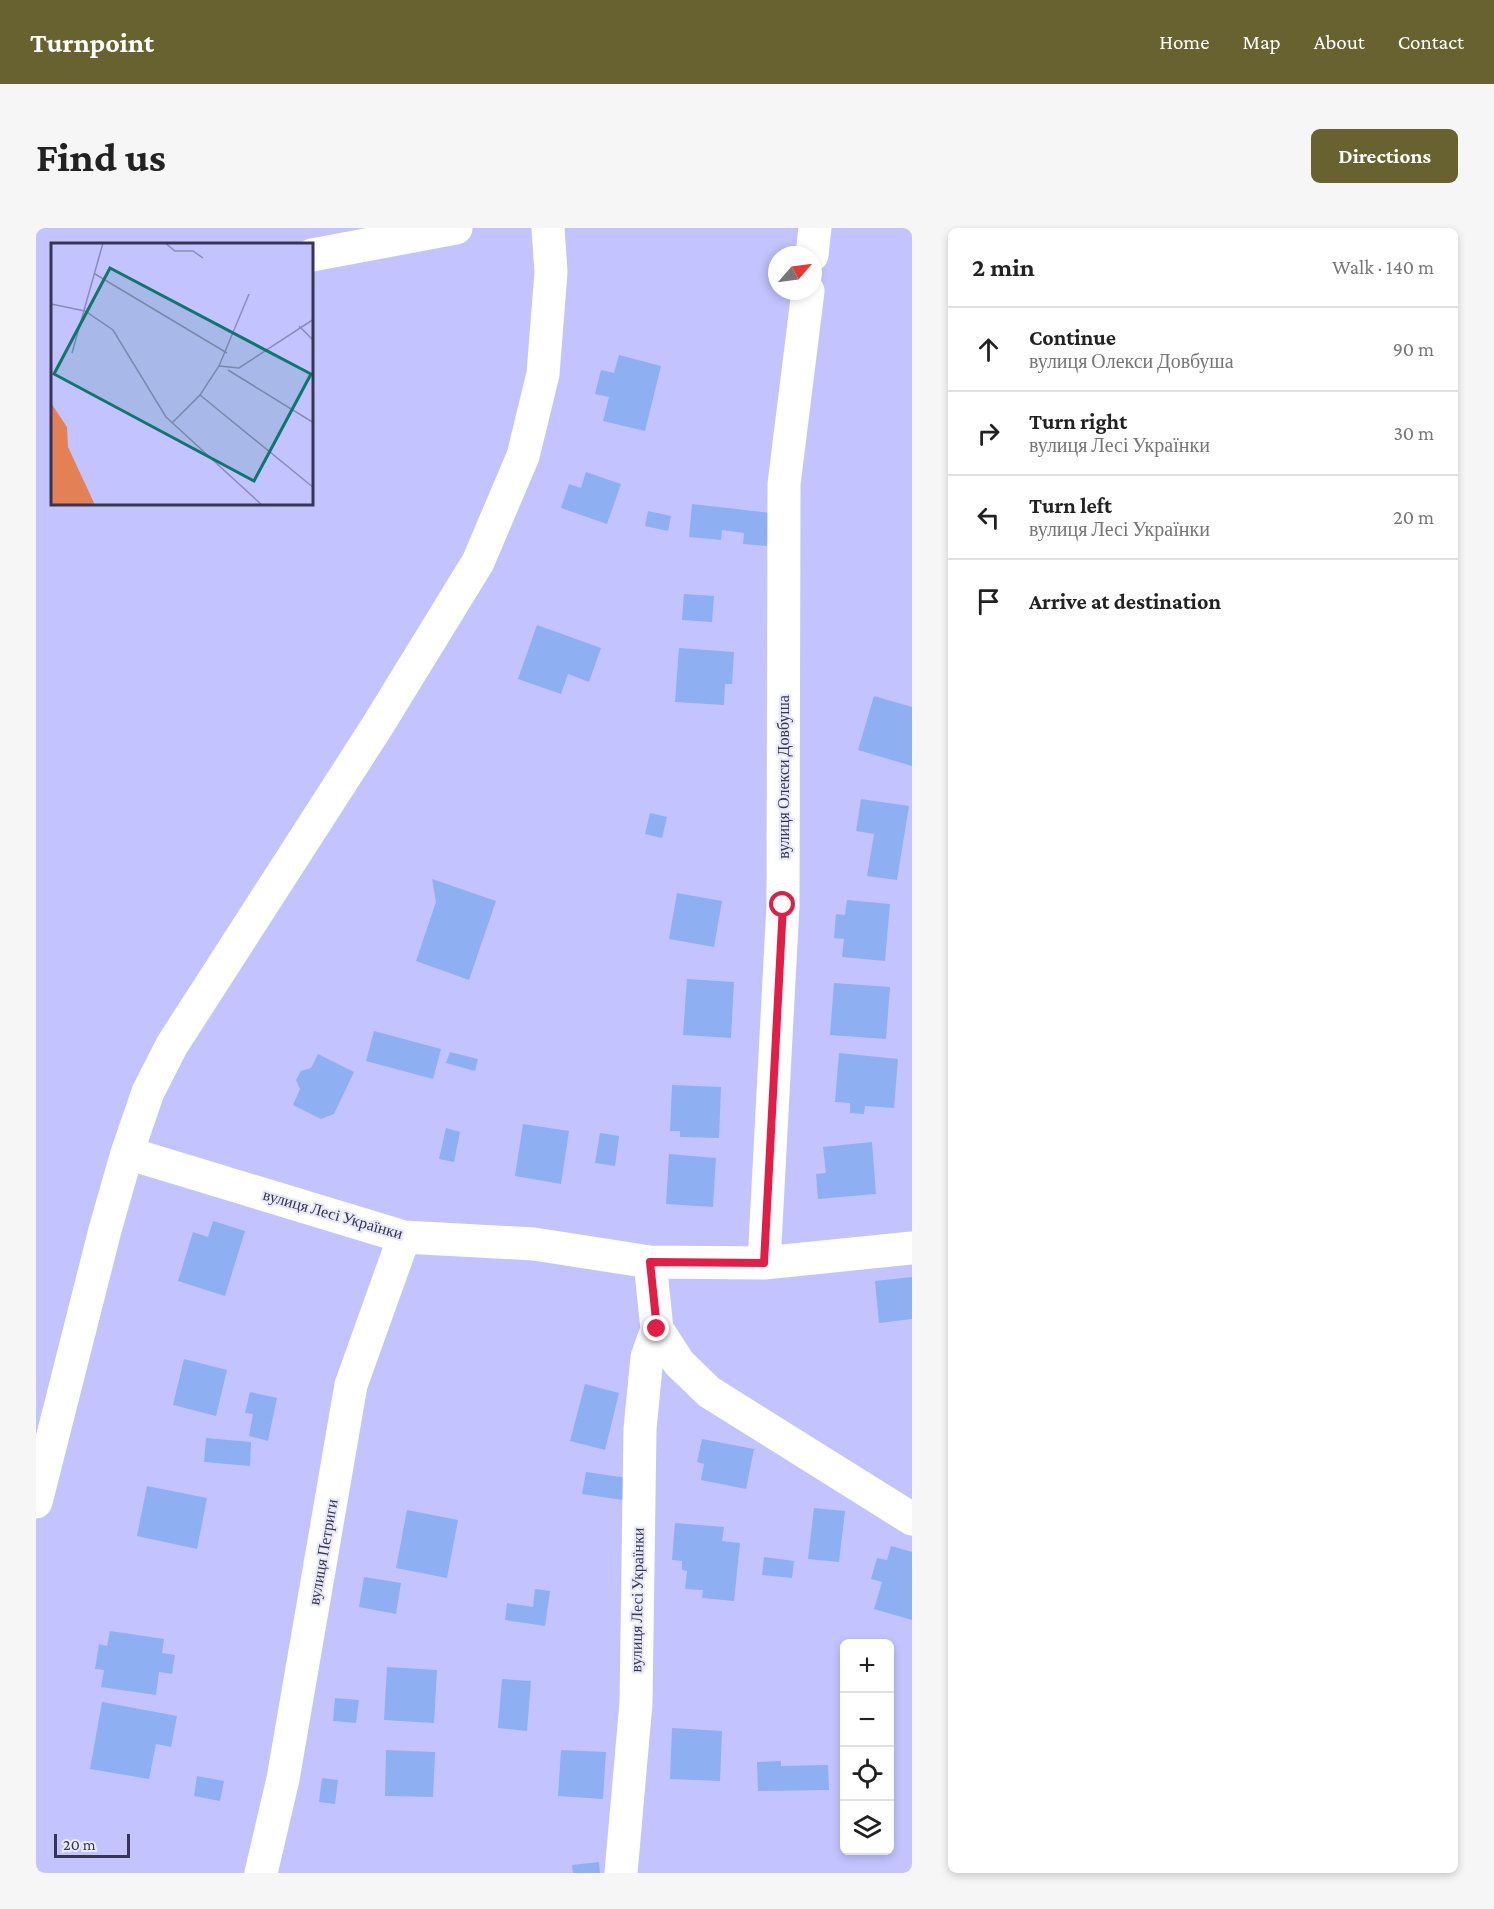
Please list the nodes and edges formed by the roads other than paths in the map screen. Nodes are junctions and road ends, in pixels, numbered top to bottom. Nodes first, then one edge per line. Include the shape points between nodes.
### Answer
1 (456, 228) edge
2 (548, 228) edge
3 (815, 228) edge
4 (813, 246) edge
5 (314, 255) edge
6 (807, 300) edge
7 (127, 1153) junction
8 (404, 1237) junction
9 (912, 1248) edge
10 (650, 1262) junction
11 (764, 1263) junction
12 (657, 1329) junction
13 (36, 1502) edge
14 (912, 1519) edge
15 (261, 1873) edge
16 (621, 1873) edge

1 - 5 street
2 - 7 street via 551,272 543,374 523,456 478,562 172,1045 148,1092
3 - 4 street
6 - 11 street, вулиця Олекси Довбуша via 784,484 783,905
7 - 8 street, вулиця Лесі Українки
7 - 13 street
8 - 10 street, вулиця Лесі Українки via 534,1244
8 - 15 street, вулиця Петриги via 351,1385 284,1779
9 - 11 street, вулиця Лесі Українки
10 - 11 street, вулиця Лесі Українки
10 - 12 street, вулиця Лесі Українки
12 - 14 street, вулиця Лесі Українки via 679,1363 709,1392
12 - 16 street, вулиця Лесі Українки via 647,1357 640,1429 636,1703

